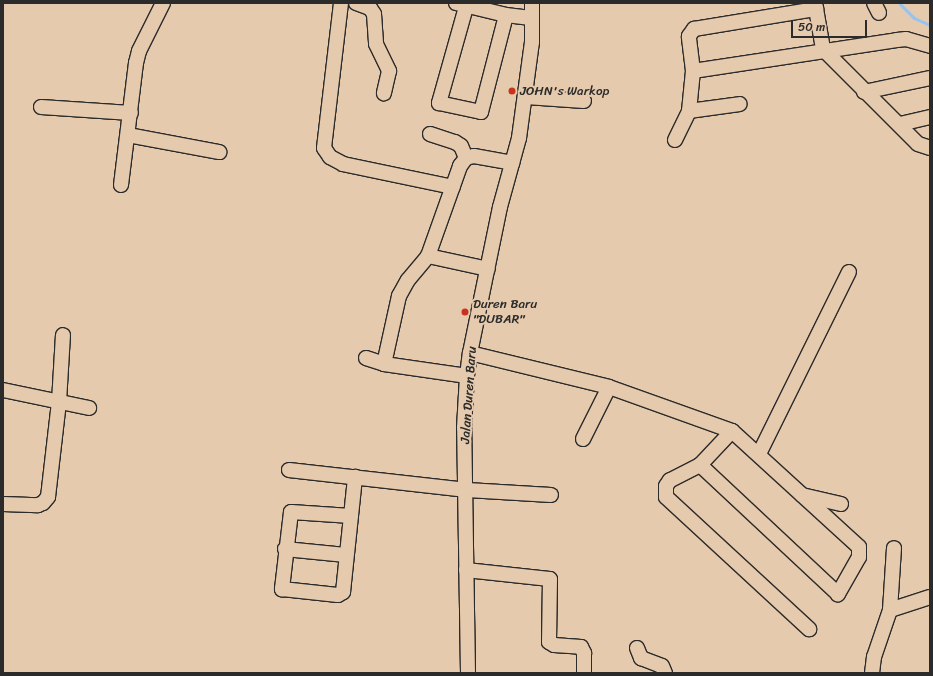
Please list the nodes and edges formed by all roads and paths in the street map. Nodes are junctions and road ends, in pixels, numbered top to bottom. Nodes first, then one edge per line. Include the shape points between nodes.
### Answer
1 (163, 3) edge
2 (341, 3) edge
3 (356, 3) edge
4 (532, 3) edge
5 (461, 5) edge
6 (816, 6) edge
7 (506, 15) junction
8 (531, 18) junction
9 (930, 46) edge
10 (822, 49) junction
11 (693, 71) junction
12 (930, 78) edge
13 (864, 92) junction
14 (384, 94) dead end
15 (526, 97) junction
16 (584, 101) dead end
17 (740, 104) dead end
18 (41, 108) dead end
19 (689, 111) junction
20 (131, 113) junction
21 (930, 117) edge
22 (900, 124) junction
23 (430, 134) dead end
24 (128, 135) junction
25 (675, 140) dead end
26 (930, 148) edge
27 (219, 152) dead end
28 (466, 158) junction
29 (512, 163) junction
30 (120, 185) dead end
31 (452, 187) junction
32 (428, 256) junction
33 (488, 269) junction
34 (849, 272) dead end
35 (64, 335) dead end
36 (470, 353) junction
37 (366, 358) dead end
38 (384, 364) junction
39 (467, 376) junction
40 (609, 387) junction
41 (3, 390) edge
42 (59, 402) junction
43 (89, 408) dead end
44 (732, 431) junction
45 (583, 439) dead end
46 (759, 454) junction
47 (700, 465) junction
48 (289, 470) dead end
49 (355, 477) junction
50 (467, 490) junction
51 (551, 495) dead end
52 (802, 495) junction
53 (3, 504) edge
54 (841, 504) dead end
55 (351, 516) junction
56 (894, 548) dead end
57 (285, 549) junction
58 (346, 555) junction
59 (466, 570) junction
60 (930, 597) edge
61 (890, 610) junction
62 (809, 630) dead end
63 (637, 648) dead end
64 (468, 673) edge
65 (584, 673) edge
66 (665, 673) edge
67 (872, 673) edge

1 - 20 street via 138,57
2 - 31 street via 324,148 330,157 343,164
3 - 14 street via 370,8 374,14 376,44 389,71
4 - 8 street, Jalan Duren Baru
5 - 7 street
5 - 7 street via 439,103 481,112
6 - 10 street
6 - 11 street via 694,29 689,36
7 - 8 street
8 - 15 street, Jalan Duren Baru via 532,42
9 - 10 street via 906,39
10 - 11 street
10 - 13 street
11 - 19 street
12 - 13 street
13 - 22 street
15 - 16 street
15 - 29 street, Jalan Duren Baru
17 - 19 street
18 - 20 street
19 - 25 street
20 - 24 street
21 - 22 street
22 - 26 street via 918,144
23 - 28 street via 455,142 461,146
24 - 27 street
24 - 30 street
28 - 29 street via 480,156
28 - 31 street
29 - 33 street, Jalan Duren Baru
31 - 32 street
32 - 33 street
32 - 38 street via 408,280 399,296
33 - 36 street, Jalan Duren Baru
34 - 46 street
35 - 42 street
36 - 39 street, Jalan Duren Baru
36 - 40 street
37 - 38 street
38 - 39 street
39 - 50 street, Jalan Duren Baru via 464,428
40 - 44 street
40 - 45 street
41 - 42 street
42 - 43 street
42 - 53 street via 46,501 29,506
44 - 46 street
44 - 47 street
46 - 52 street
47 - 52 street via 838,594 859,557 860,549
47 - 62 street via 670,480 665,490 668,500
48 - 49 street
49 - 50 street
49 - 55 street
50 - 51 street
50 - 59 street, Jalan Duren Baru
52 - 54 street
55 - 57 street via 291,512
55 - 58 street
56 - 61 street
57 - 58 street
57 - 58 street via 281,586 286,590 340,594
59 - 64 street, Jalan Duren Baru
59 - 65 street via 550,579 549,642 554,645 581,647 584,653
60 - 61 street
61 - 67 street via 874,657
63 - 66 street via 641,658 662,666

